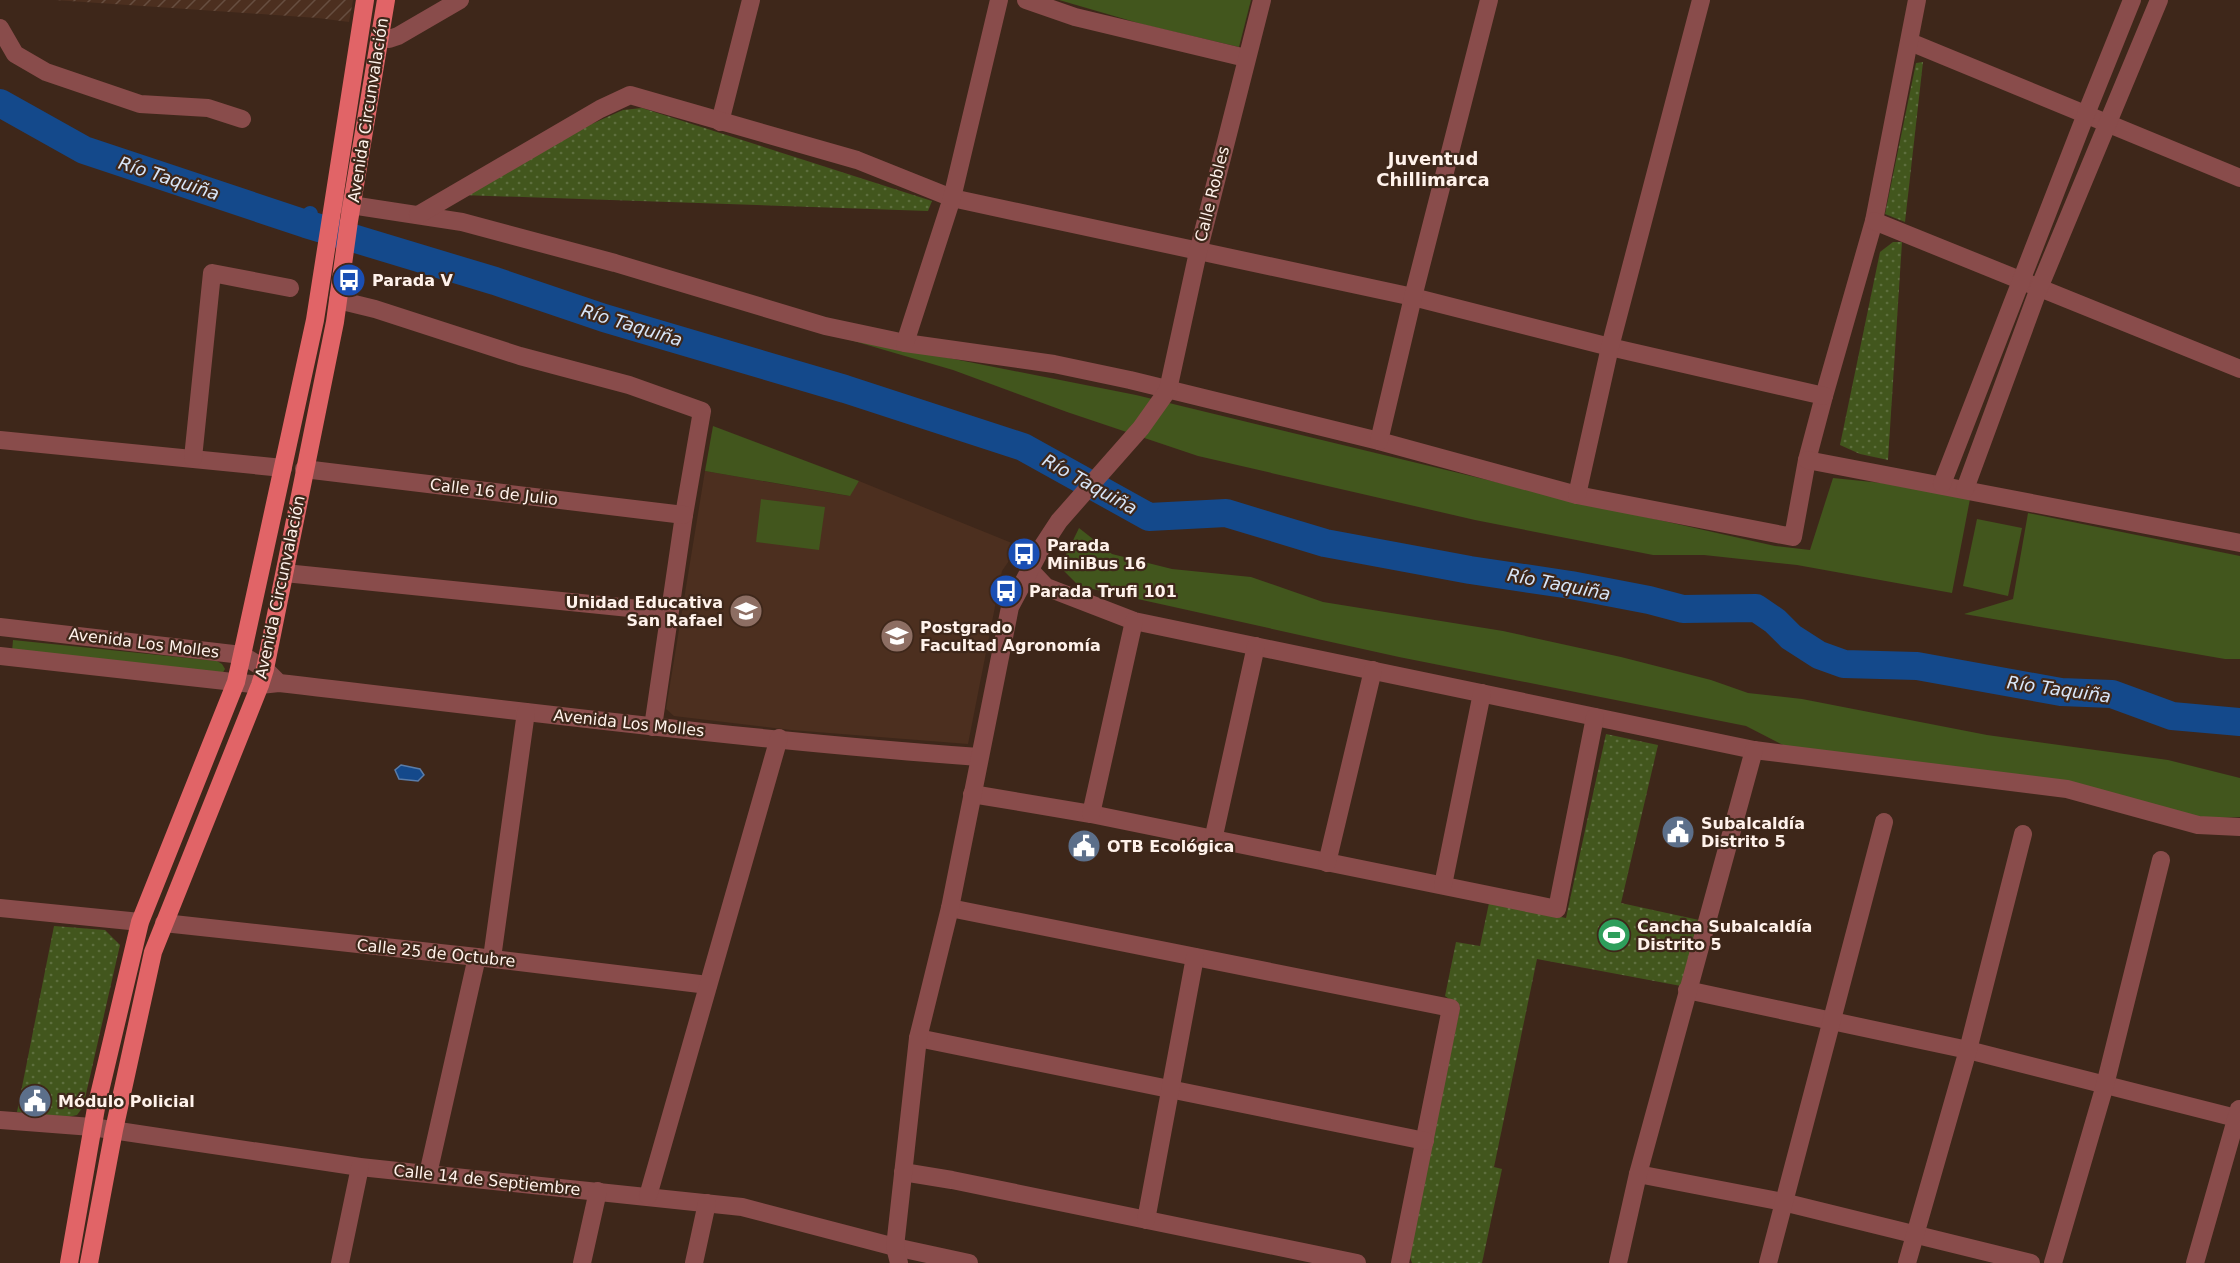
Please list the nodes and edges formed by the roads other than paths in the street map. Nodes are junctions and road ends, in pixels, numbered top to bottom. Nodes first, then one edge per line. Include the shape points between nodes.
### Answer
1 (365, 0) edge
2 (386, 0) edge
3 (460, 0) edge
4 (751, 0) edge
5 (999, 0) edge
6 (1026, 0) edge
7 (1262, 0) edge
8 (1489, 0) edge
9 (1701, 0) edge
10 (1917, 0) edge
11 (2132, 0) edge
12 (2159, 0) edge
13 (0, 28) edge
14 (379, 38) junction
15 (1910, 42) junction
16 (1246, 58) junction
17 (2086, 114) junction
18 (242, 119) dead end
19 (720, 122) junction
20 (2107, 123) junction
21 (2240, 178) edge
22 (952, 198) junction
23 (332, 210) junction
24 (351, 213) junction
25 (418, 215) junction
26 (1874, 221) junction
27 (1198, 252) junction
28 (324, 259) junction
29 (343, 262) junction
30 (2021, 280) junction
31 (290, 288) dead end
32 (2039, 288) junction
33 (1413, 297) junction
34 (338, 300) junction
35 (905, 343) junction
36 (1610, 347) junction
37 (2240, 369) edge
38 (1168, 390) junction
39 (1824, 396) junction
40 (0, 440) edge
41 (1378, 441) junction
42 (193, 458) junction
43 (1807, 460) junction
44 (283, 468) junction
45 (304, 469) junction
46 (1942, 484) junction
47 (1965, 489) junction
48 (1577, 495) junction
49 (684, 515) junction
50 (2240, 543) edge
51 (1030, 570) junction
52 (285, 573) junction
53 (669, 612) junction
54 (1134, 621) junction
55 (0, 627) edge
56 (1256, 646) junction
57 (243, 655) junction
58 (0, 656) edge
59 (1373, 670) junction
60 (262, 677) junction
61 (236, 682) junction
62 (1482, 693) junction
63 (526, 712) junction
64 (1595, 717) junction
65 (653, 727) junction
66 (779, 738) junction
67 (1754, 750) junction
68 (979, 757) junction
69 (972, 794) junction
70 (1091, 814) junction
71 (1884, 822) dead end
72 (2240, 827) edge
73 (2023, 834) dead end
74 (1213, 840) junction
75 (2161, 860) dead end
76 (1327, 863) junction
77 (1443, 885) junction
78 (0, 908) edge
79 (950, 908) junction
80 (140, 922) junction
81 (164, 923) junction
82 (485, 957) junction
83 (1195, 957) junction
84 (708, 985) junction
85 (1687, 990) junction
86 (1833, 1020) junction
87 (918, 1038) junction
88 (1968, 1050) junction
89 (2105, 1085) junction
90 (1170, 1089) junction
91 (2239, 1115) edge
92 (0, 1120) edge
93 (92, 1127) junction
94 (114, 1130) junction
95 (1425, 1141) junction
96 (360, 1167) junction
97 (903, 1172) junction
98 (428, 1174) junction
99 (1638, 1174) junction
100 (598, 1191) junction
101 (648, 1196) junction
102 (1783, 1202) junction
103 (707, 1203) junction
104 (1146, 1220) junction
105 (1914, 1235) junction
106 (897, 1255) edge
107 (69, 1263) edge
108 (89, 1263) edge
109 (340, 1263) edge
110 (582, 1263) edge
111 (694, 1263) edge
112 (969, 1263) edge
113 (1357, 1263) edge
114 (1400, 1263) edge
115 (1618, 1263) edge
116 (1768, 1263) edge
117 (1907, 1263) edge
118 (2031, 1263) edge
119 (2053, 1263) edge
120 (2195, 1263) edge

1 - 23 main road, Avenida Circunvalación
2 - 14 main road, Avenida Circunvalación
3 - 14 street via 398,36
4 - 19 street
5 - 22 street
6 - 16 street via 1075,17
7 - 16 street, Calle Robles
8 - 33 street
9 - 36 street
10 - 15 street
11 - 17 street
12 - 20 street
13 - 18 street via 15,54 56,76 140,104 208,108
14 - 24 main road, Avenida Circunvalación
15 - 17 street
15 - 26 street
16 - 27 street, Calle Robles
17 - 20 street
17 - 30 street
19 - 22 street via 857,160
19 - 25 street via 630,95
20 - 21 street
20 - 32 street
22 - 27 street
22 - 35 street
23 - 24 street
23 - 28 main road, Avenida Circunvalación
24 - 25 street
24 - 29 main road, Avenida Circunvalación
25 - 35 street via 462,222 825,326
26 - 30 street
26 - 39 street
27 - 33 street
27 - 38 street, Calle Robles
28 - 29 main road
28 - 44 main road, Avenida Circunvalación
29 - 34 main road, Avenida Circunvalación
30 - 32 street
30 - 46 street
31 - 42 street via 212,273
32 - 37 street
32 - 47 street
33 - 36 street
33 - 41 street
34 - 45 main road, Avenida Circunvalación
34 - 49 street via 629,385 702,411
35 - 38 street via 1054,364
36 - 39 street
36 - 48 street
38 - 41 street
38 - 51 street via 1141,428 1059,521
39 - 43 street
40 - 42 street
41 - 48 street
42 - 44 street
43 - 46 street
43 - 48 street via 1793,537
44 - 57 main road, Avenida Circunvalación
45 - 49 street, Calle 16 de Julio
45 - 52 main road, Avenida Circunvalación
46 - 47 street
47 - 50 street
49 - 53 street
51 - 54 street via 1046,586
51 - 68 street via 1010,607
52 - 53 street
52 - 60 main road, Avenida Circunvalación
53 - 65 street
54 - 56 street
54 - 70 street
55 - 57 street, Avenida Los Molles
56 - 59 street
56 - 74 street
57 - 60 street, Avenida Los Molles
57 - 61 main road, Avenida Circunvalación
58 - 61 street, Avenida Los Molles
59 - 62 street
59 - 76 street
60 - 61 street, Avenida Los Molles
60 - 63 street, Avenida Los Molles via 279,683
60 - 81 main road, Avenida Circunvalación
61 - 80 main road, Avenida Circunvalación
62 - 64 street
62 - 77 street
63 - 65 street, Avenida Los Molles
63 - 82 street
64 - 67 street
64 - 77 street via 1557,909
65 - 66 street, Avenida Los Molles
66 - 68 street, Avenida Los Molles
66 - 84 street
67 - 72 street via 2067,789 2198,825
67 - 85 street
68 - 69 street
69 - 70 street
69 - 79 street
70 - 74 street
71 - 86 street
73 - 88 street
74 - 76 street
75 - 89 street
76 - 77 street
78 - 80 street
79 - 83 street
79 - 87 street
80 - 93 main road, Avenida Circunvalación
81 - 82 street, Calle 25 de Octubre
81 - 94 main road, Avenida Circunvalación via 153,952
82 - 84 street, Calle 25 de Octubre
82 - 98 street
83 - 90 street
83 - 95 street via 1451,1008
84 - 101 street
85 - 86 street
85 - 99 street
86 - 88 street
86 - 102 street
87 - 90 street
87 - 97 street
88 - 89 street
88 - 105 street
89 - 91 street
89 - 119 street
90 - 95 street
90 - 104 street
91 - 120 street
92 - 93 street, Calle 14 de Septiembre
93 - 94 street, Calle 14 de Septiembre
93 - 107 main road, Avenida Circunvalación
94 - 96 street, Calle 14 de Septiembre
94 - 108 main road, Avenida Circunvalación
95 - 114 street
96 - 98 street, Calle 14 de Septiembre
96 - 109 street
97 - 104 street
97 - 106 street
98 - 100 street, Calle 14 de Septiembre
99 - 102 street
99 - 115 street
100 - 101 street, Calle 14 de Septiembre
100 - 110 street
101 - 103 street, Calle 14 de Septiembre
102 - 105 street
102 - 116 street
103 - 106 street, Calle 14 de Septiembre via 742,1207
103 - 111 street
104 - 113 street
105 - 117 street
105 - 118 street
106 - 112 street, Calle 14 de Septiembre

